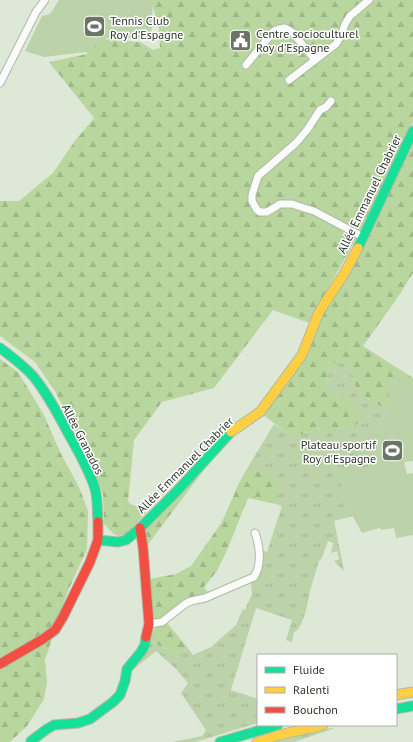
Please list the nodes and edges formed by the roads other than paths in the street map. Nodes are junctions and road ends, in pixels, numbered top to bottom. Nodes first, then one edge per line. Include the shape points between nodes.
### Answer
1 (45, 0) edge
2 (369, 0) edge
3 (314, 60) junction
4 (246, 65) dead end
5 (289, 80) dead end
6 (0, 83) edge
7 (331, 101) dead end
8 (413, 131) edge
9 (363, 237) junction
10 (0, 348) edge
11 (140, 528) junction
12 (255, 533) dead end
13 (98, 540) junction
14 (150, 624) junction
15 (0, 664) edge
16 (413, 692) edge
17 (397, 695) edge
18 (413, 706) edge
19 (397, 709) edge
20 (275, 726) edge
21 (319, 726) edge
22 (32, 741) edge
23 (220, 742) edge
24 (257, 742) edge

1 - 6 street via 36,12
2 - 3 street via 350,16 336,44
3 - 4 street via 292,32 285,28 274,31
3 - 5 street
7 - 9 street via 320,110 296,143 258,176 252,201 260,212 267,212 280,204 292,204 314,211
8 - 9 street, Allée Emmanuel Chabrier
9 - 11 street, Allée Emmanuel Chabrier via 344,274 319,312 302,355 260,412 233,430
10 - 13 street, Allée Granados via 19,362 41,386 87,467 97,500
11 - 13 street, Allée Emmanuel Chabrier via 126,540
11 - 14 street
12 - 14 street via 259,559 254,577 206,598 191,601 162,622
13 - 15 street, Allée Granados via 90,562 55,630
14 - 22 street via 145,645 127,669 120,695 113,702 90,719 54,725
16 - 17 street
18 - 19 street
20 - 23 street
21 - 24 street

